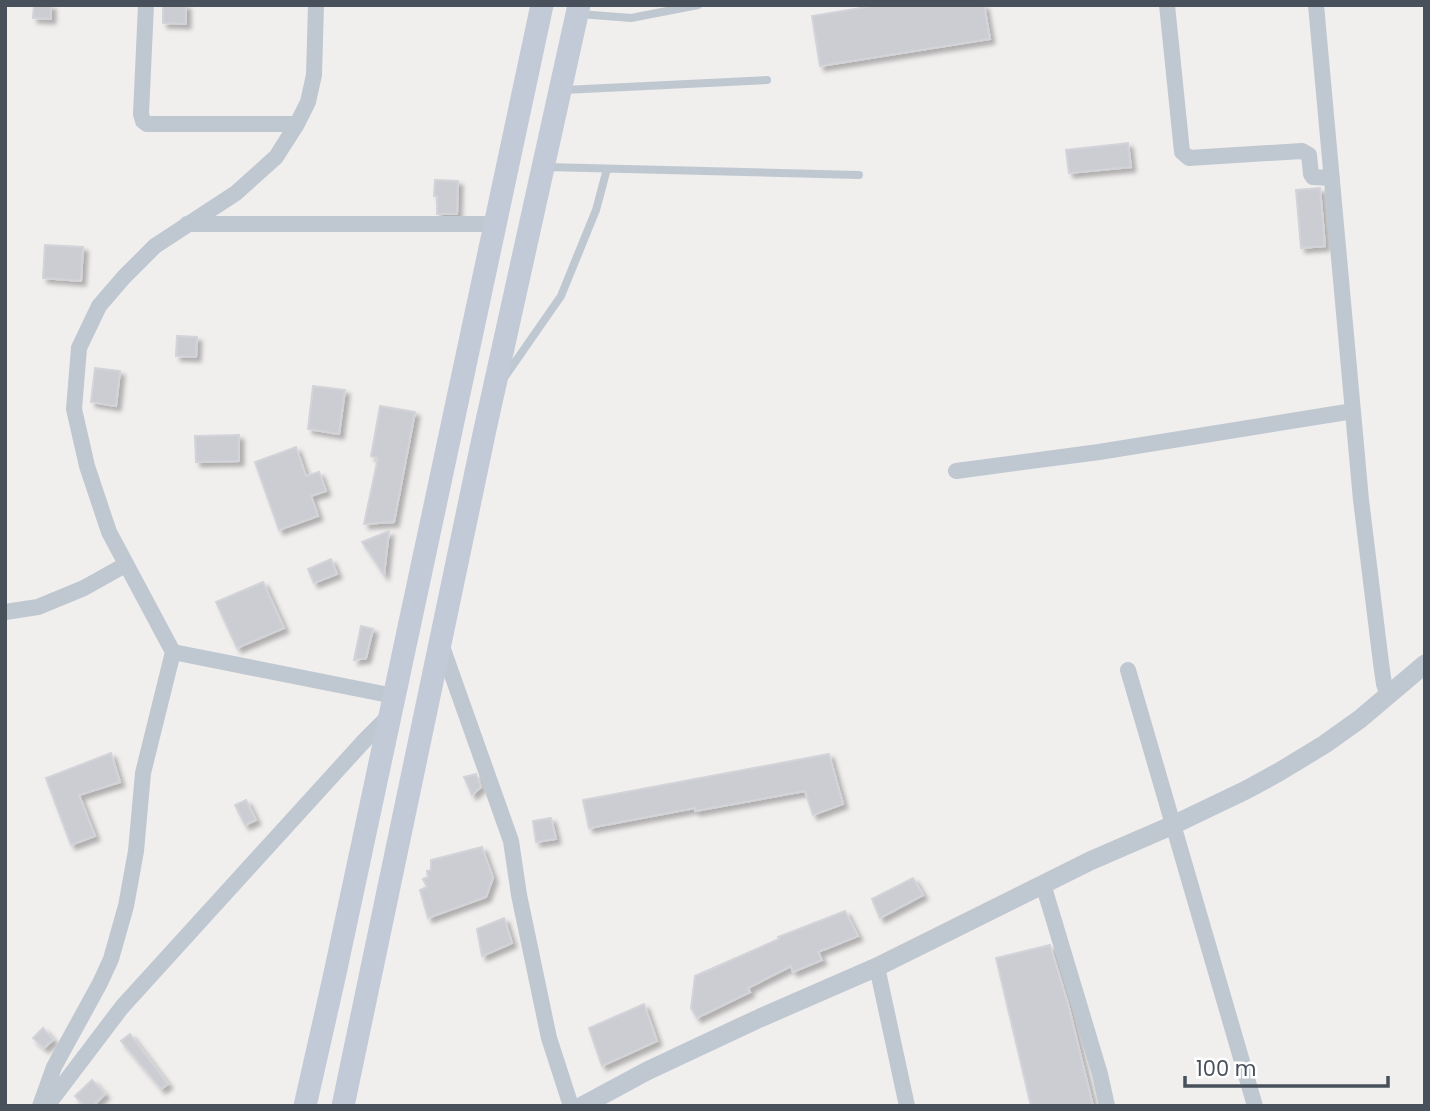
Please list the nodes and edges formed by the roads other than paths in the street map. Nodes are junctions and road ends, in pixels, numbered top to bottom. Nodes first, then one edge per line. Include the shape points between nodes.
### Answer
1 (146, 5) edge
2 (316, 5) edge
3 (542, 5) edge
4 (698, 5) edge
5 (1167, 5) edge
6 (1316, 5) edge
7 (578, 10) edge
8 (767, 80) dead end
9 (560, 90) junction
10 (298, 124) junction
11 (543, 167) junction
12 (607, 169) junction
13 (859, 175) dead end
14 (1332, 178) junction
15 (187, 224) junction
16 (496, 224) junction
17 (492, 395) junction
18 (1353, 411) junction
19 (453, 427) junction
20 (484, 434) junction
21 (956, 471) dead end
22 (125, 565) junction
23 (5, 612) edge
24 (440, 641) junction
25 (173, 652) junction
26 (1425, 664) edge
27 (1128, 670) dead end
28 (1388, 696) junction
29 (392, 706) junction
30 (1174, 825) junction
31 (1043, 884) junction
32 (877, 967) junction
33 (43, 1106) edge
34 (305, 1106) edge
35 (343, 1106) edge
36 (571, 1106) edge
37 (582, 1106) edge
38 (907, 1106) edge
39 (1107, 1106) edge
40 (1255, 1106) edge

1 - 10 street via 143,121
2 - 10 street via 314,75
3 - 16 main road
4 - 7 lane via 631,18
5 - 14 street via 1182,152 1189,158 1302,151 1309,155 1313,177
6 - 14 street
7 - 9 main road
8 - 9 lane
9 - 11 main road
10 - 15 street via 276,157 236,193
11 - 12 lane
11 - 17 main road
12 - 13 lane
12 - 17 lane via 596,210 561,296
14 - 18 street
15 - 16 street
15 - 22 street via 124,276 99,306 79,348 74,409 87,466
16 - 19 main road
17 - 20 main road
18 - 21 street
18 - 28 street via 1377,636
19 - 20 main road
19 - 29 main road
20 - 24 main road
22 - 23 street via 38,607
22 - 25 street
24 - 35 main road
24 - 36 street via 511,841 549,1038
25 - 29 street
25 - 33 street via 143,773 136,851 111,959 54,1067
26 - 28 street
27 - 30 street
28 - 30 street via 1279,772
29 - 33 street via 122,1007
29 - 34 main road
30 - 31 street
30 - 40 street
31 - 32 street
31 - 39 street
32 - 37 street via 647,1071
32 - 38 street

